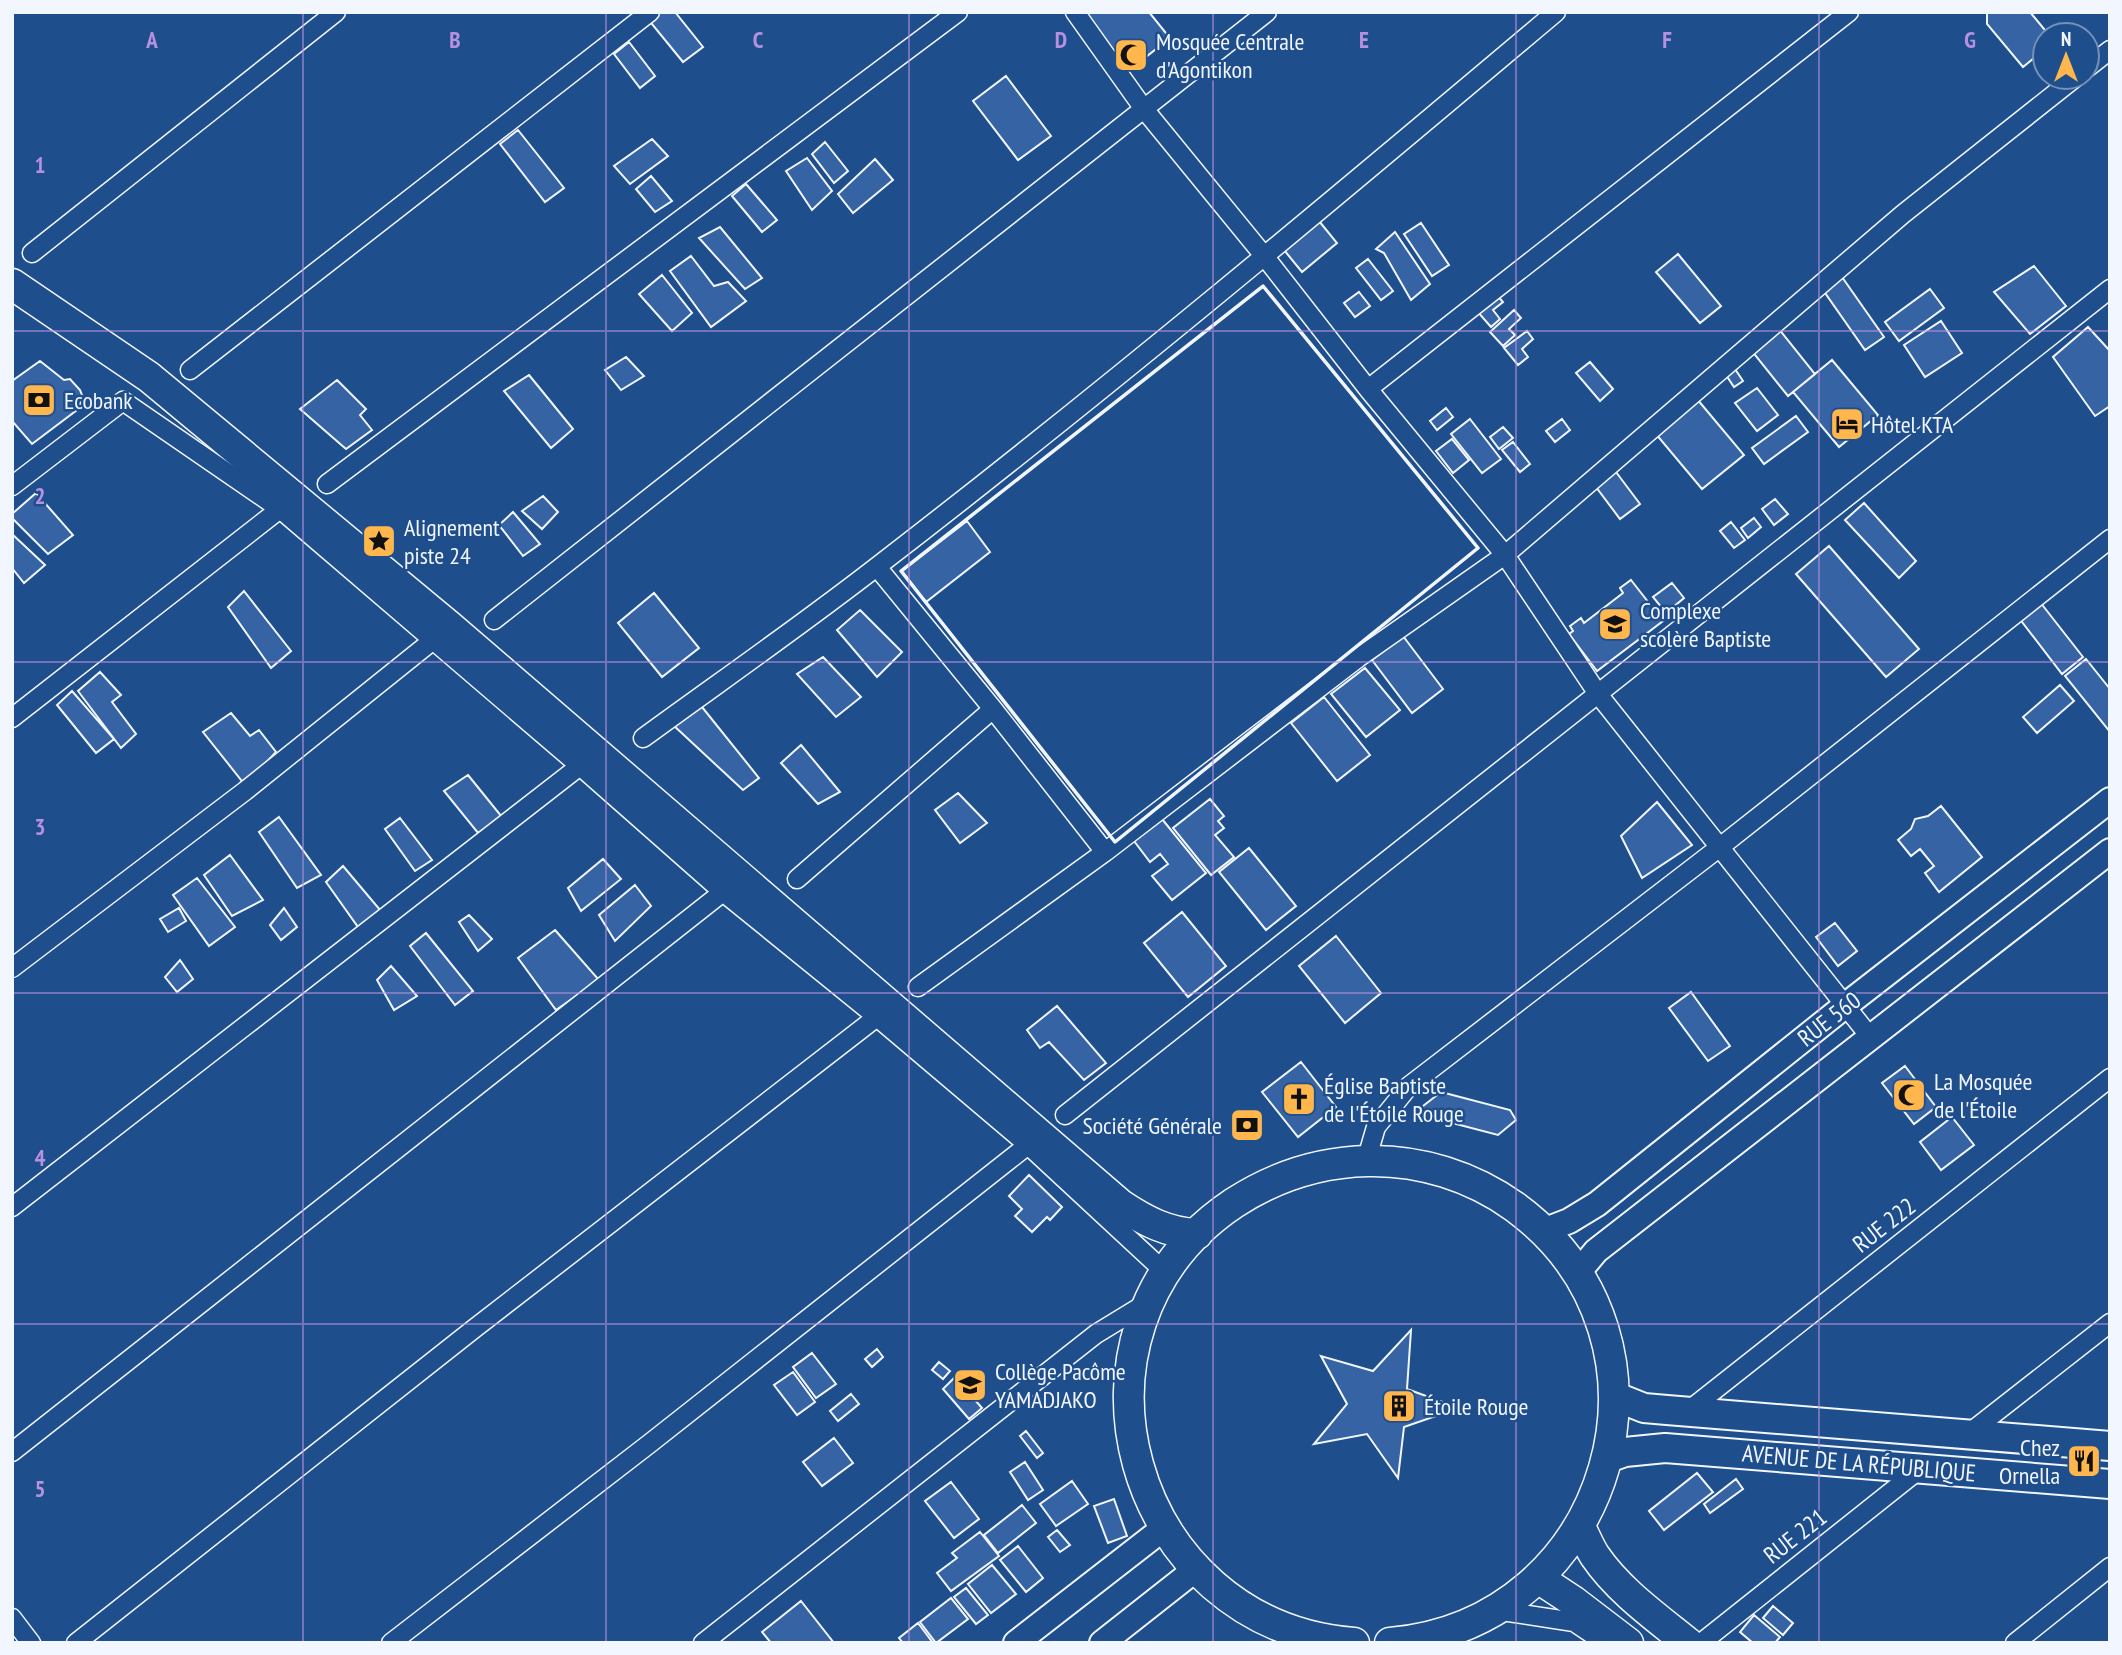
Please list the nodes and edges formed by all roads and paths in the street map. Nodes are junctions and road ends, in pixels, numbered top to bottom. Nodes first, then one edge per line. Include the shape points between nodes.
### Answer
1 (337, 12) edge
2 (650, 12) edge
3 (958, 12) edge
4 (1075, 12) edge
5 (1267, 12) edge
6 (1556, 12) edge
7 (1849, 12) edge
8 (2058, 91) edge
9 (1144, 109) junction
10 (32, 253) dead end
11 (1265, 257) junction
12 (12, 284) edge
13 (2110, 289) edge
14 (190, 370) dead end
15 (1368, 390) junction
16 (327, 484) dead end
17 (12, 486) edge
18 (280, 509) junction
19 (2110, 539) edge
20 (1505, 555) junction
21 (877, 567) junction
22 (494, 620) dead end
23 (432, 641) junction
24 (1598, 694) junction
25 (993, 709) junction
26 (12, 718) edge
27 (643, 738) dead end
28 (580, 766) junction
29 (2110, 800) edge
30 (1720, 847) junction
31 (2110, 851) edge
32 (1105, 852) junction
33 (797, 879) dead end
34 (723, 892) junction
35 (12, 968) edge
36 (918, 987) dead end
37 (1846, 1005) junction
38 (877, 1017) junction
39 (1871, 1038) junction
40 (2110, 1078) edge
41 (1065, 1115) dead end
42 (1028, 1145) junction
43 (1366, 1161) junction
44 (12, 1207) edge
45 (1544, 1231) junction
46 (1197, 1234) junction
47 (1166, 1273) junction
48 (1577, 1274) junction
49 (1151, 1300) junction
50 (2110, 1323) edge
51 (1614, 1396) junction
52 (1688, 1411) junction
53 (1968, 1434) junction
54 (2110, 1446) edge
55 (12, 1452) edge
56 (1608, 1458) junction
57 (1920, 1468) junction
58 (2110, 1485) edge
59 (1580, 1527) junction
60 (1164, 1528) junction
61 (2110, 1567) edge
62 (1196, 1569) junction
63 (1538, 1578) junction
64 (1495, 1610) junction
65 (12, 1618) edge
66 (31, 1643) edge
67 (76, 1643) edge
68 (391, 1643) edge
69 (703, 1643) edge
70 (1016, 1643) edge
71 (1102, 1643) edge
72 (1354, 1643) edge
73 (1390, 1643) edge
74 (1604, 1643) edge
75 (1628, 1643) edge
76 (1688, 1643) edge
77 (1701, 1643) edge
78 (2015, 1643) edge

1 - 10 street
2 - 14 street
3 - 16 street
4 - 9 street
5 - 9 street
6 - 11 street
7 - 15 street
8 - 20 street via 1903,214
9 - 11 street
9 - 22 street
11 - 15 street
11 - 21 street
12 - 46 highway via 149,377 449,626 1121,1205 1167,1230
13 - 24 street
15 - 20 street
17 - 18 street via 123,401
18 - 23 street
18 - 26 street
19 - 30 street
20 - 24 street
20 - 32 street via 1358,658
21 - 25 street
21 - 27 street
23 - 28 street
23 - 35 street
24 - 30 street
24 - 41 street
25 - 32 street
25 - 33 street
28 - 34 street
28 - 44 street
29 - 37 main road, RUE 560
30 - 37 street
30 - 43 street via 1409,1086 1376,1127
31 - 39 main road, RUE 560
32 - 36 street
34 - 38 street
34 - 55 street
37 - 39 street
37 - 45 main road, RUE 560 via 1597,1204
38 - 42 street
38 - 67 street
39 - 48 main road, RUE 560 via 1597,1251
40 - 52 street, RUE 222
42 - 47 street
42 - 68 street
43 - 45 highway via 1410,1164 1462,1178 1510,1204
43 - 46 highway via 1321,1166 1278,1180 1230,1206
45 - 48 highway
46 - 47 highway
47 - 49 highway
48 - 51 highway via 1606,1337
49 - 60 highway via 1132,1360 1129,1416 1138,1470
49 - 69 street via 1096,1334
50 - 53 street
51 - 52 main road, AVENUE DE LA RÉPUBLIQUE via 1644,1408
51 - 56 highway
52 - 53 main road, AVENUE DE LA RÉPUBLIQUE
53 - 54 main road, AVENUE DE LA RÉPUBLIQUE
56 - 57 main road, AVENUE DE LA RÉPUBLIQUE via 1665,1448
56 - 59 highway
57 - 58 main road, AVENUE DE LA RÉPUBLIQUE
57 - 77 street, RUE 221
59 - 63 highway
59 - 76 highway via 1595,1556 1617,1581
60 - 62 highway
60 - 70 main road
61 - 78 street
62 - 71 main road
62 - 72 highway via 1232,1600 1273,1623
63 - 64 highway
63 - 75 highway
64 - 73 highway via 1443,1633
64 - 74 street via 1574,1622
65 - 66 street

